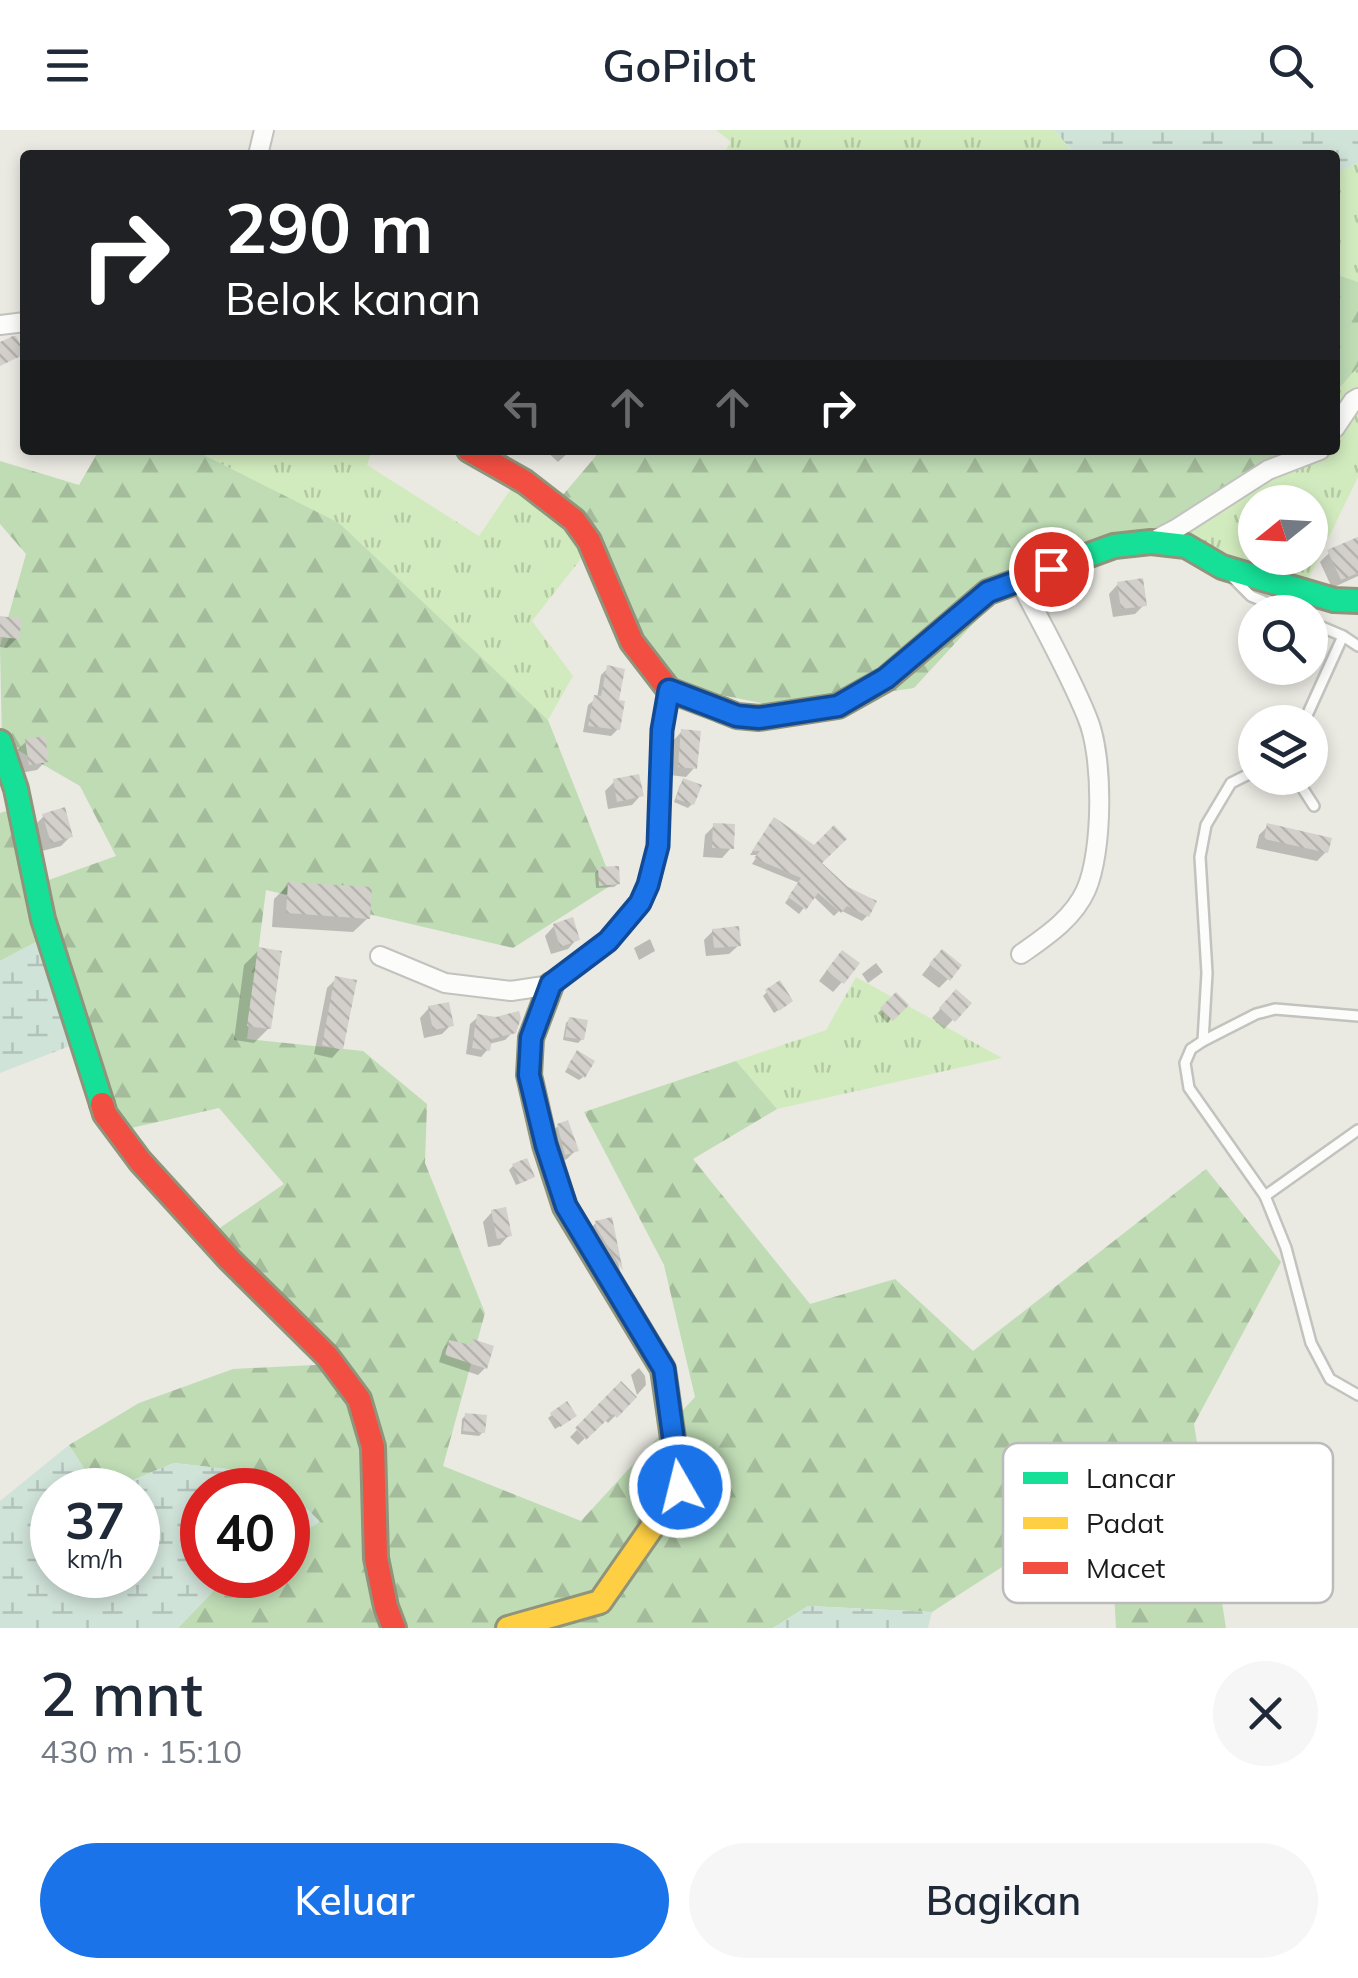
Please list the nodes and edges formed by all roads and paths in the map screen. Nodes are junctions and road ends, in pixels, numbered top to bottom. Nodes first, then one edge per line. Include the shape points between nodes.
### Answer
1 (1358, 398) edge
2 (1340, 420) edge
3 (478, 455) edge
4 (1307, 455) edge
5 (1151, 542) junction
6 (1222, 566) junction
7 (1019, 580) junction
8 (1250, 595) edge
9 (1358, 601) edge
10 (1328, 630) edge
11 (1342, 636) junction
12 (1358, 646) edge
13 (669, 690) junction
14 (1312, 705) edge
15 (0, 742) edge
16 (1238, 779) edge
17 (1307, 795) edge
18 (1314, 806) dead end
19 (1021, 954) dead end
20 (380, 956) dead end
21 (551, 984) junction
22 (1358, 1016) edge
23 (1202, 1040) junction
24 (1358, 1130) edge
25 (1265, 1196) junction
26 (1358, 1395) edge
27 (394, 1628) edge
28 (508, 1628) edge

1 - 2 street
3 - 13 street via 574,520 590,541 632,642
4 - 5 street via 1268,470
5 - 6 street via 1186,546
5 - 7 street via 1114,546
6 - 8 lane
6 - 9 street via 1334,600
7 - 13 street via 988,592 886,678 838,706 737,716
7 - 19 street via 1089,720 1098,767 1094,861 1085,892 1058,928
10 - 11 lane
11 - 12 lane
11 - 14 lane
13 - 21 street via 658,846 648,885 608,941
15 - 27 street via 42,919 105,1114 140,1161 327,1356 359,1399 373,1447 376,1558
16 - 23 lane via 1206,825 1200,857 1207,973
17 - 18 lane
20 - 21 street via 445,982 511,991
21 - 28 street via 531,1038 529,1075 546,1145 566,1206 664,1369 680,1487 600,1602
22 - 23 lane via 1274,1010
23 - 25 lane via 1185,1063 1189,1088
24 - 25 lane
25 - 26 lane via 1311,1343 1330,1379

